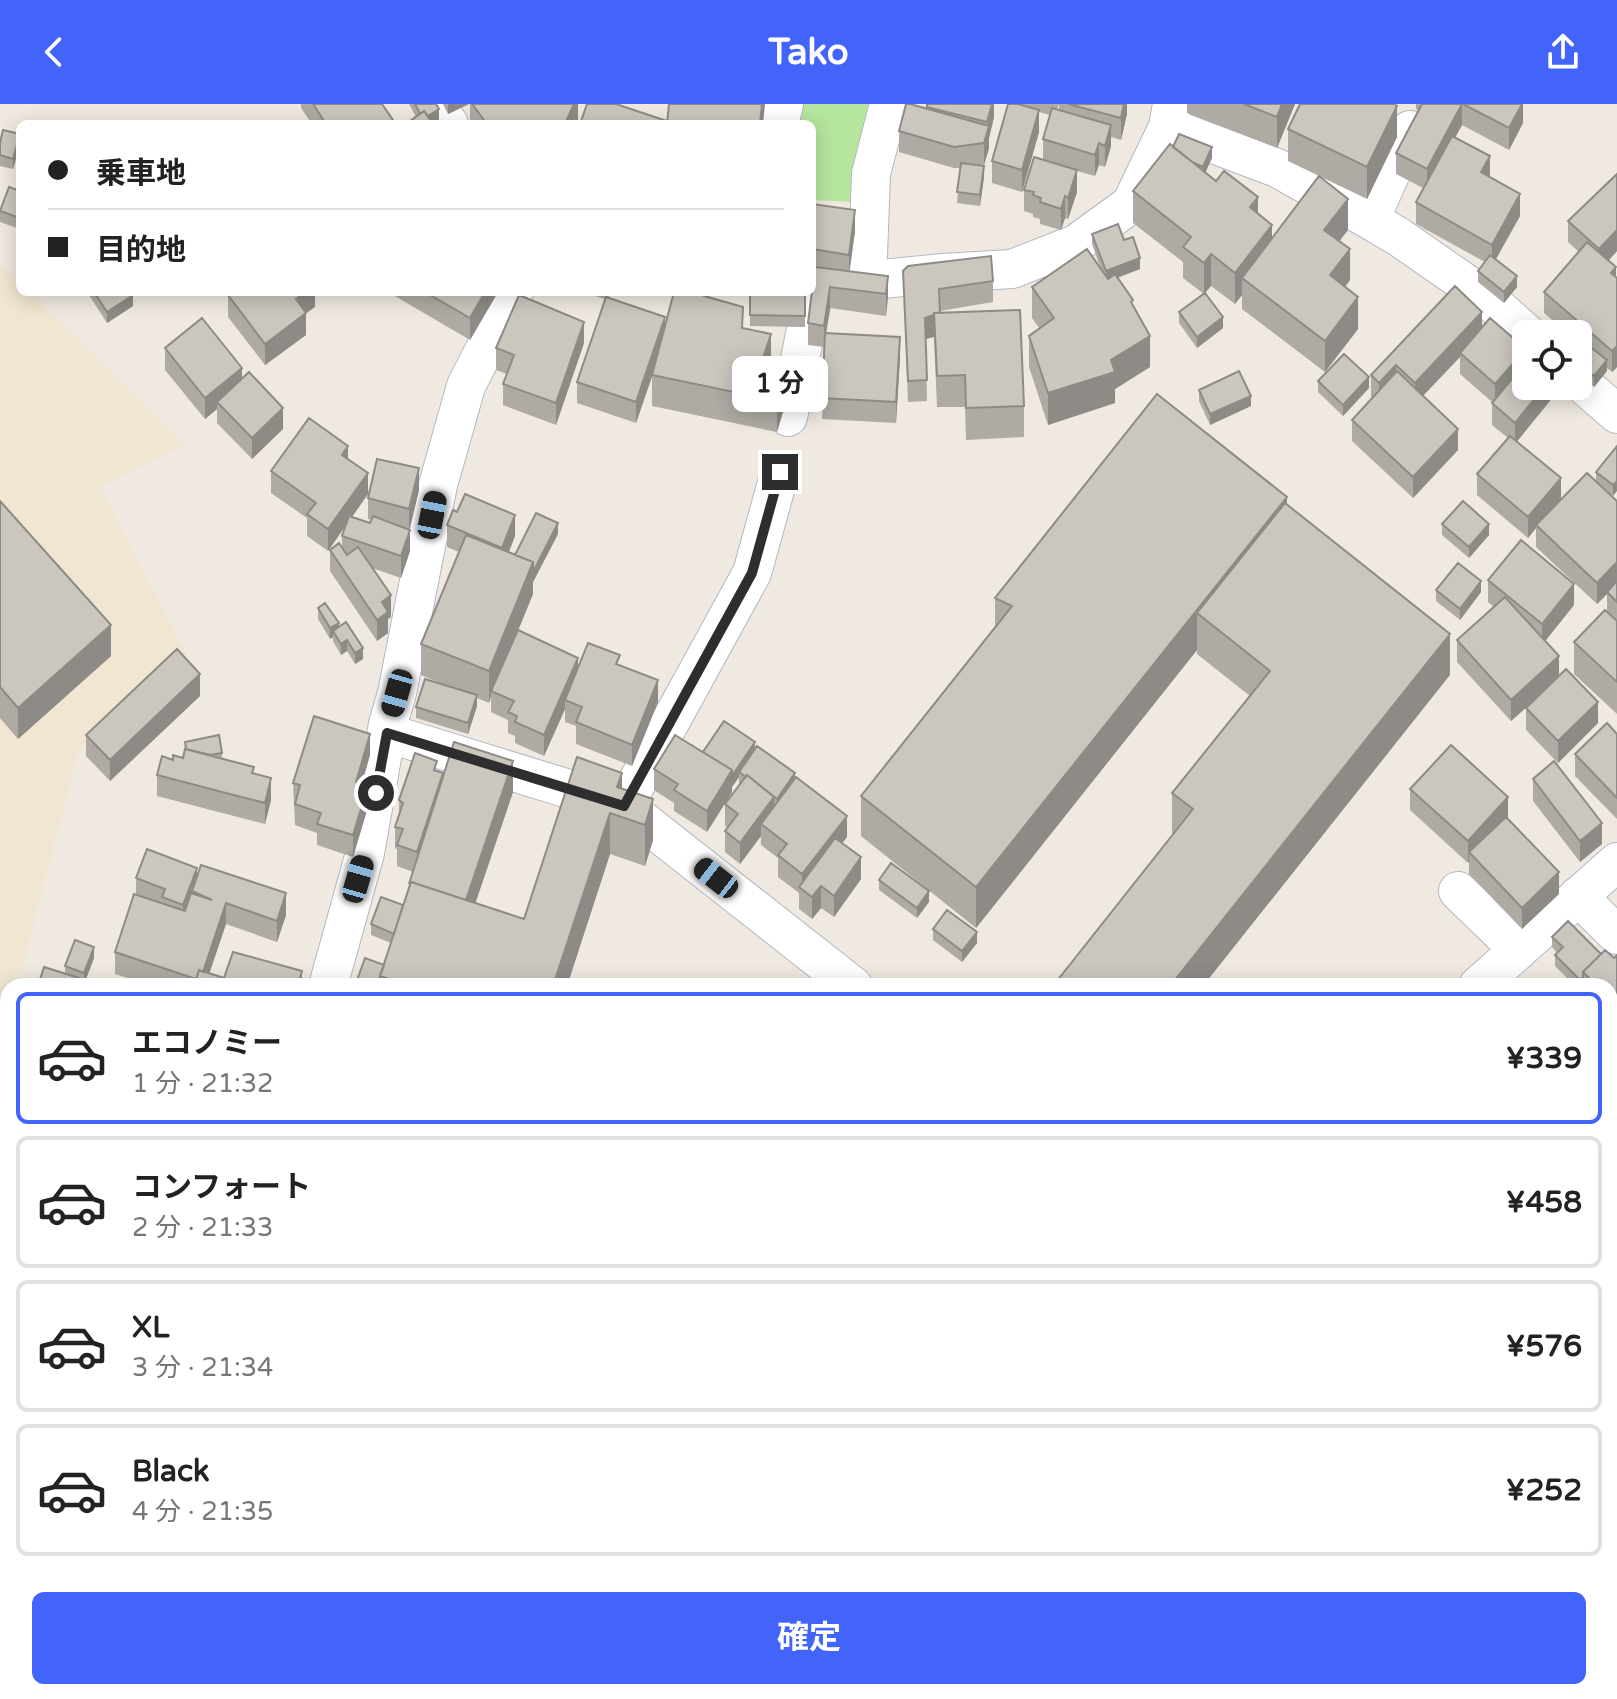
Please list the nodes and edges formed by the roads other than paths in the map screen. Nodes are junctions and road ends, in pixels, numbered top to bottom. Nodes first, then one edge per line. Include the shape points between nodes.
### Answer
1 (889, 104) edge
2 (1170, 116) edge
3 (1293, 130) edge
4 (1410, 130) edge
5 (1277, 168) junction
6 (1370, 220) junction
7 (867, 283) junction
8 (816, 286) edge
9 (512, 296) edge
10 (812, 296) edge
11 (1512, 321) edge
12 (1592, 392) edge
13 (1617, 414) edge
14 (788, 417) dead end
15 (780, 472) dead end
16 (387, 733) junction
17 (624, 806) junction
18 (1617, 862) edge
19 (1458, 891) dead end
20 (1578, 896) junction
21 (1617, 935) edge
22 (1519, 950) junction
23 (330, 978) edge
24 (843, 978) edge
25 (1487, 978) edge

1 - 7 street via 871,174
2 - 5 street
2 - 7 street via 1131,204 1076,244 1012,269
3 - 5 street
4 - 6 street
5 - 6 street
6 - 11 street
7 - 8 street
9 - 16 street via 466,386 438,485
10 - 14 street
12 - 13 street
15 - 17 street via 752,573
16 - 17 street
16 - 23 street via 365,853
17 - 24 street
18 - 20 street
19 - 22 street
20 - 21 street
20 - 22 street
22 - 25 street

